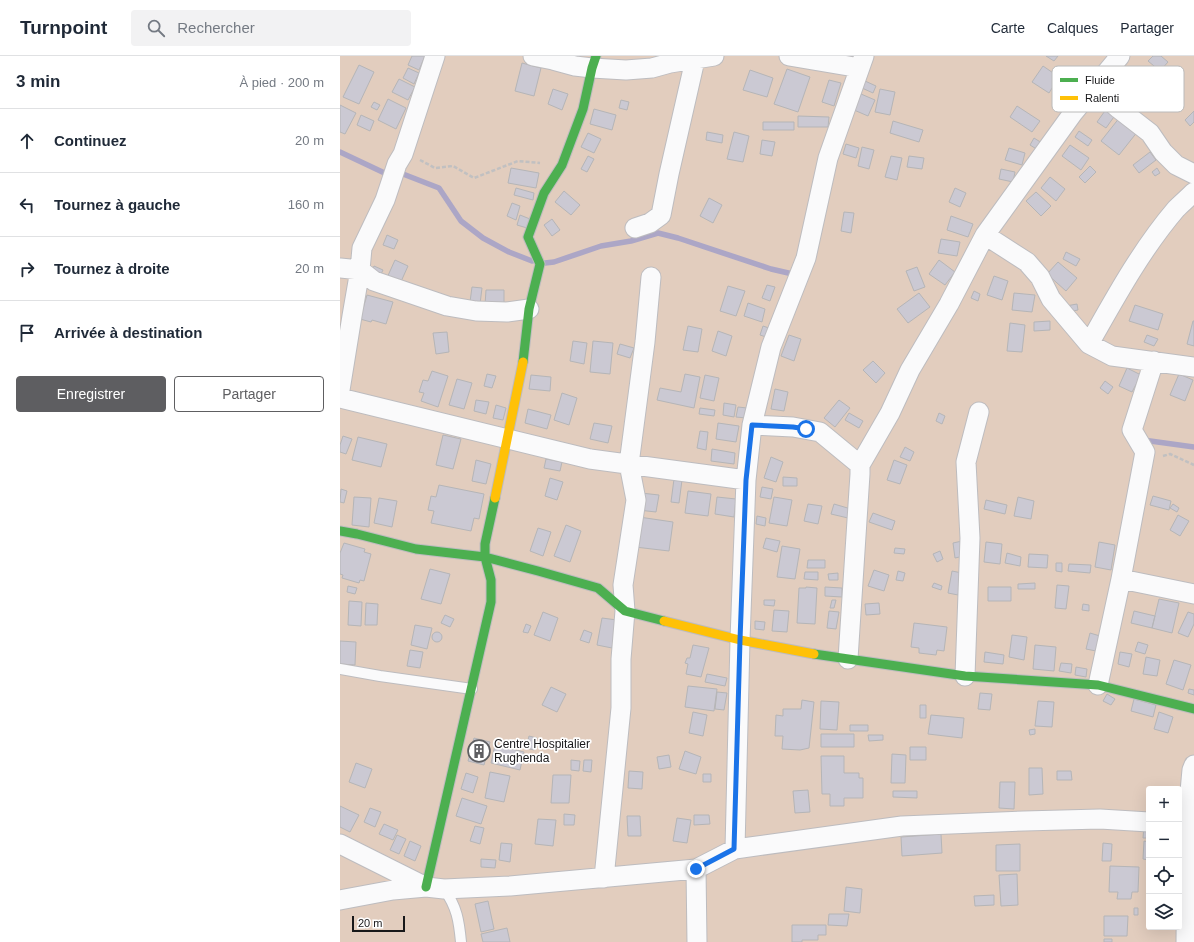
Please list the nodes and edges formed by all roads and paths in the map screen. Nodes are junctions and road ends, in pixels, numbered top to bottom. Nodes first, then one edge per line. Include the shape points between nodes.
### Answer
1 (435, 56) edge
2 (534, 56) edge
3 (714, 56) edge
4 (790, 56) edge
5 (1120, 56) edge
6 (695, 60) junction
7 (594, 62) edge
8 (862, 62) edge
9 (1112, 66) edge
10 (1074, 112) edge
11 (1123, 112) edge
12 (400, 159) junction
13 (562, 165) junction
14 (1194, 174) edge
15 (1194, 192) edge
16 (635, 228) dead end
17 (985, 235) junction
18 (340, 268) edge
19 (360, 270) junction
20 (651, 277) dead end
21 (529, 309) junction
22 (1089, 344) junction
23 (1154, 361) junction
24 (1194, 367) edge
25 (340, 390) edge
26 (340, 398) edge
27 (979, 412) dead end
28 (752, 425) junction
29 (508, 438) junction
30 (1145, 452) junction
31 (630, 464) junction
32 (860, 465) junction
33 (1194, 465) edge
34 (746, 480) junction
35 (340, 531) edge
36 (485, 557) junction
37 (1121, 579) junction
38 (1194, 594) edge
39 (626, 611) junction
40 (740, 640) junction
41 (848, 659) junction
42 (340, 669) edge
43 (965, 676) junction
44 (1098, 685) junction
45 (472, 689) junction
46 (1194, 709) edge
47 (1194, 765) edge
48 (1146, 822) edge
49 (1187, 824) edge
50 (340, 844) edge
51 (734, 849) junction
52 (696, 869) junction
53 (604, 878) junction
54 (435, 888) junction
55 (340, 900) edge
56 (462, 942) edge
57 (697, 942) edge
58 (1186, 942) edge

1 - 12 street
2 - 7 street via 576,66
3 - 6 street
4 - 8 street
5 - 9 street
6 - 7 street via 626,70
6 - 16 street via 661,215 650,223
7 - 13 street via 583,109
8 - 28 street via 828,158 803,267 771,347
10 - 17 street
11 - 14 street via 1150,134 1176,165
12 - 13 path via 424,161 435,168 453,166 474,178 518,161
12 - 19 street via 385,200 362,248
13 - 21 street via 544,193 528,237 540,264
15 - 22 street via 1176,209 1149,245 1122,285
17 - 22 street via 1027,262 1040,277 1051,299
17 - 32 street
18 - 19 street
19 - 21 street via 374,281 447,306 476,311 507,312
19 - 25 street
20 - 31 street
21 - 29 street via 523,366
22 - 23 street via 1112,356
23 - 24 street
23 - 30 street via 1132,430
26 - 29 street
27 - 43 street via 966,462 970,538
28 - 32 street via 793,427 820,432
28 - 34 street
29 - 31 street via 590,459
29 - 36 street via 485,544
30 - 33 path via 1154,458 1170,454
30 - 37 street
31 - 34 street
31 - 39 street via 636,500 623,585
32 - 41 street
34 - 40 street
35 - 36 street via 416,549
36 - 39 street via 598,588
36 - 45 street via 491,580 491,602
37 - 38 street
37 - 44 street
39 - 40 street
39 - 53 street via 621,659 621,708
40 - 41 street
40 - 51 street
41 - 43 street
42 - 45 lane
43 - 44 street
44 - 46 street
45 - 54 street
47 - 49 street
48 - 51 street via 1100,819 902,826
49 - 58 street
50 - 54 street
51 - 52 street
52 - 53 street
52 - 57 street
53 - 54 street via 510,886
54 - 55 street via 392,890
54 - 56 lane via 451,898 459,920

